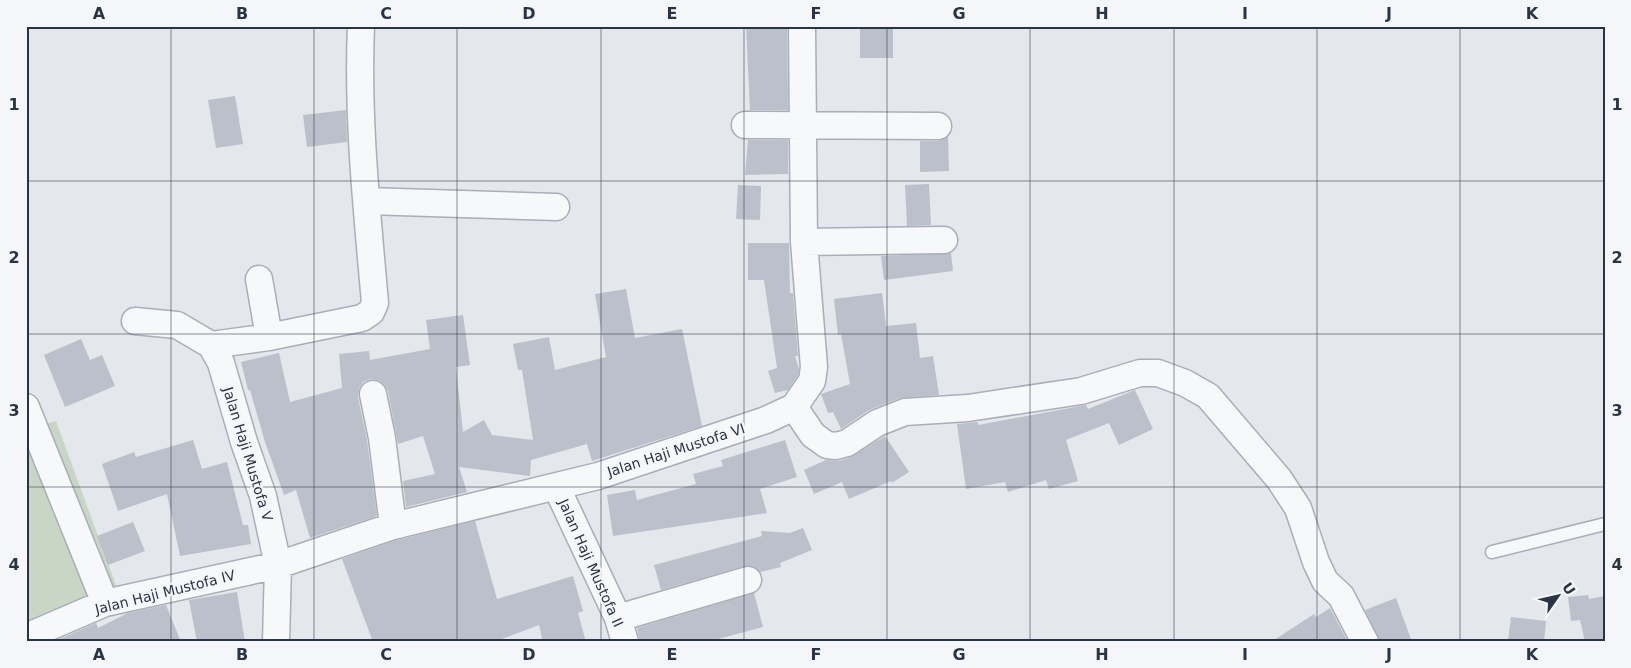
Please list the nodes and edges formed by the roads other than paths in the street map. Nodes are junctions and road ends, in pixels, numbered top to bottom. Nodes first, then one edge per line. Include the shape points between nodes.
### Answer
1 (362, 26) edge
2 (802, 26) edge
3 (745, 125) dead end
4 (803, 126) junction
5 (938, 126) dead end
6 (367, 201) junction
7 (556, 207) dead end
8 (944, 240) dead end
9 (804, 242) junction
10 (259, 279) dead end
11 (135, 321) dead end
12 (269, 337) junction
13 (211, 345) junction
14 (373, 394) dead end
15 (26, 407) edge
16 (794, 407) junction
17 (556, 486) junction
18 (1605, 524) edge
19 (393, 526) junction
20 (1492, 552) dead end
21 (278, 565) junction
22 (748, 580) dead end
23 (105, 603) junction
24 (622, 630) edge
25 (26, 636) edge
26 (276, 642) edge
27 (1366, 642) edge

1 - 6 street via 359,73
2 - 4 street
3 - 4 street
4 - 5 street
4 - 9 street
6 - 7 street
6 - 12 street via 374,303 371,312 362,318
8 - 9 street
9 - 16 street via 814,367 812,381
10 - 12 street
11 - 13 street via 177,325
12 - 13 street
13 - 21 street, Jalan Haji Mustofa V via 221,363 263,496
14 - 19 street
15 - 23 street
16 - 17 street, Jalan Haji Mustofa VI via 766,420 598,476
16 - 27 street via 813,435 827,445 836,446 847,443 877,423 905,412 968,408 1081,391 1140,373 1158,373 1185,383 1208,396 1279,479 1298,508 1325,581 1341,596
17 - 19 street, Jalan Haji Mustofa VI
17 - 24 street, Jalan Haji Mustofa II
18 - 20 lane
19 - 21 street, Jalan Haji Mustofa IV
21 - 23 street, Jalan Haji Mustofa IV
21 - 26 street, Jalan Haji Mustofa V
22 - 24 street
23 - 25 street, Jalan Haji Mustofa IV

